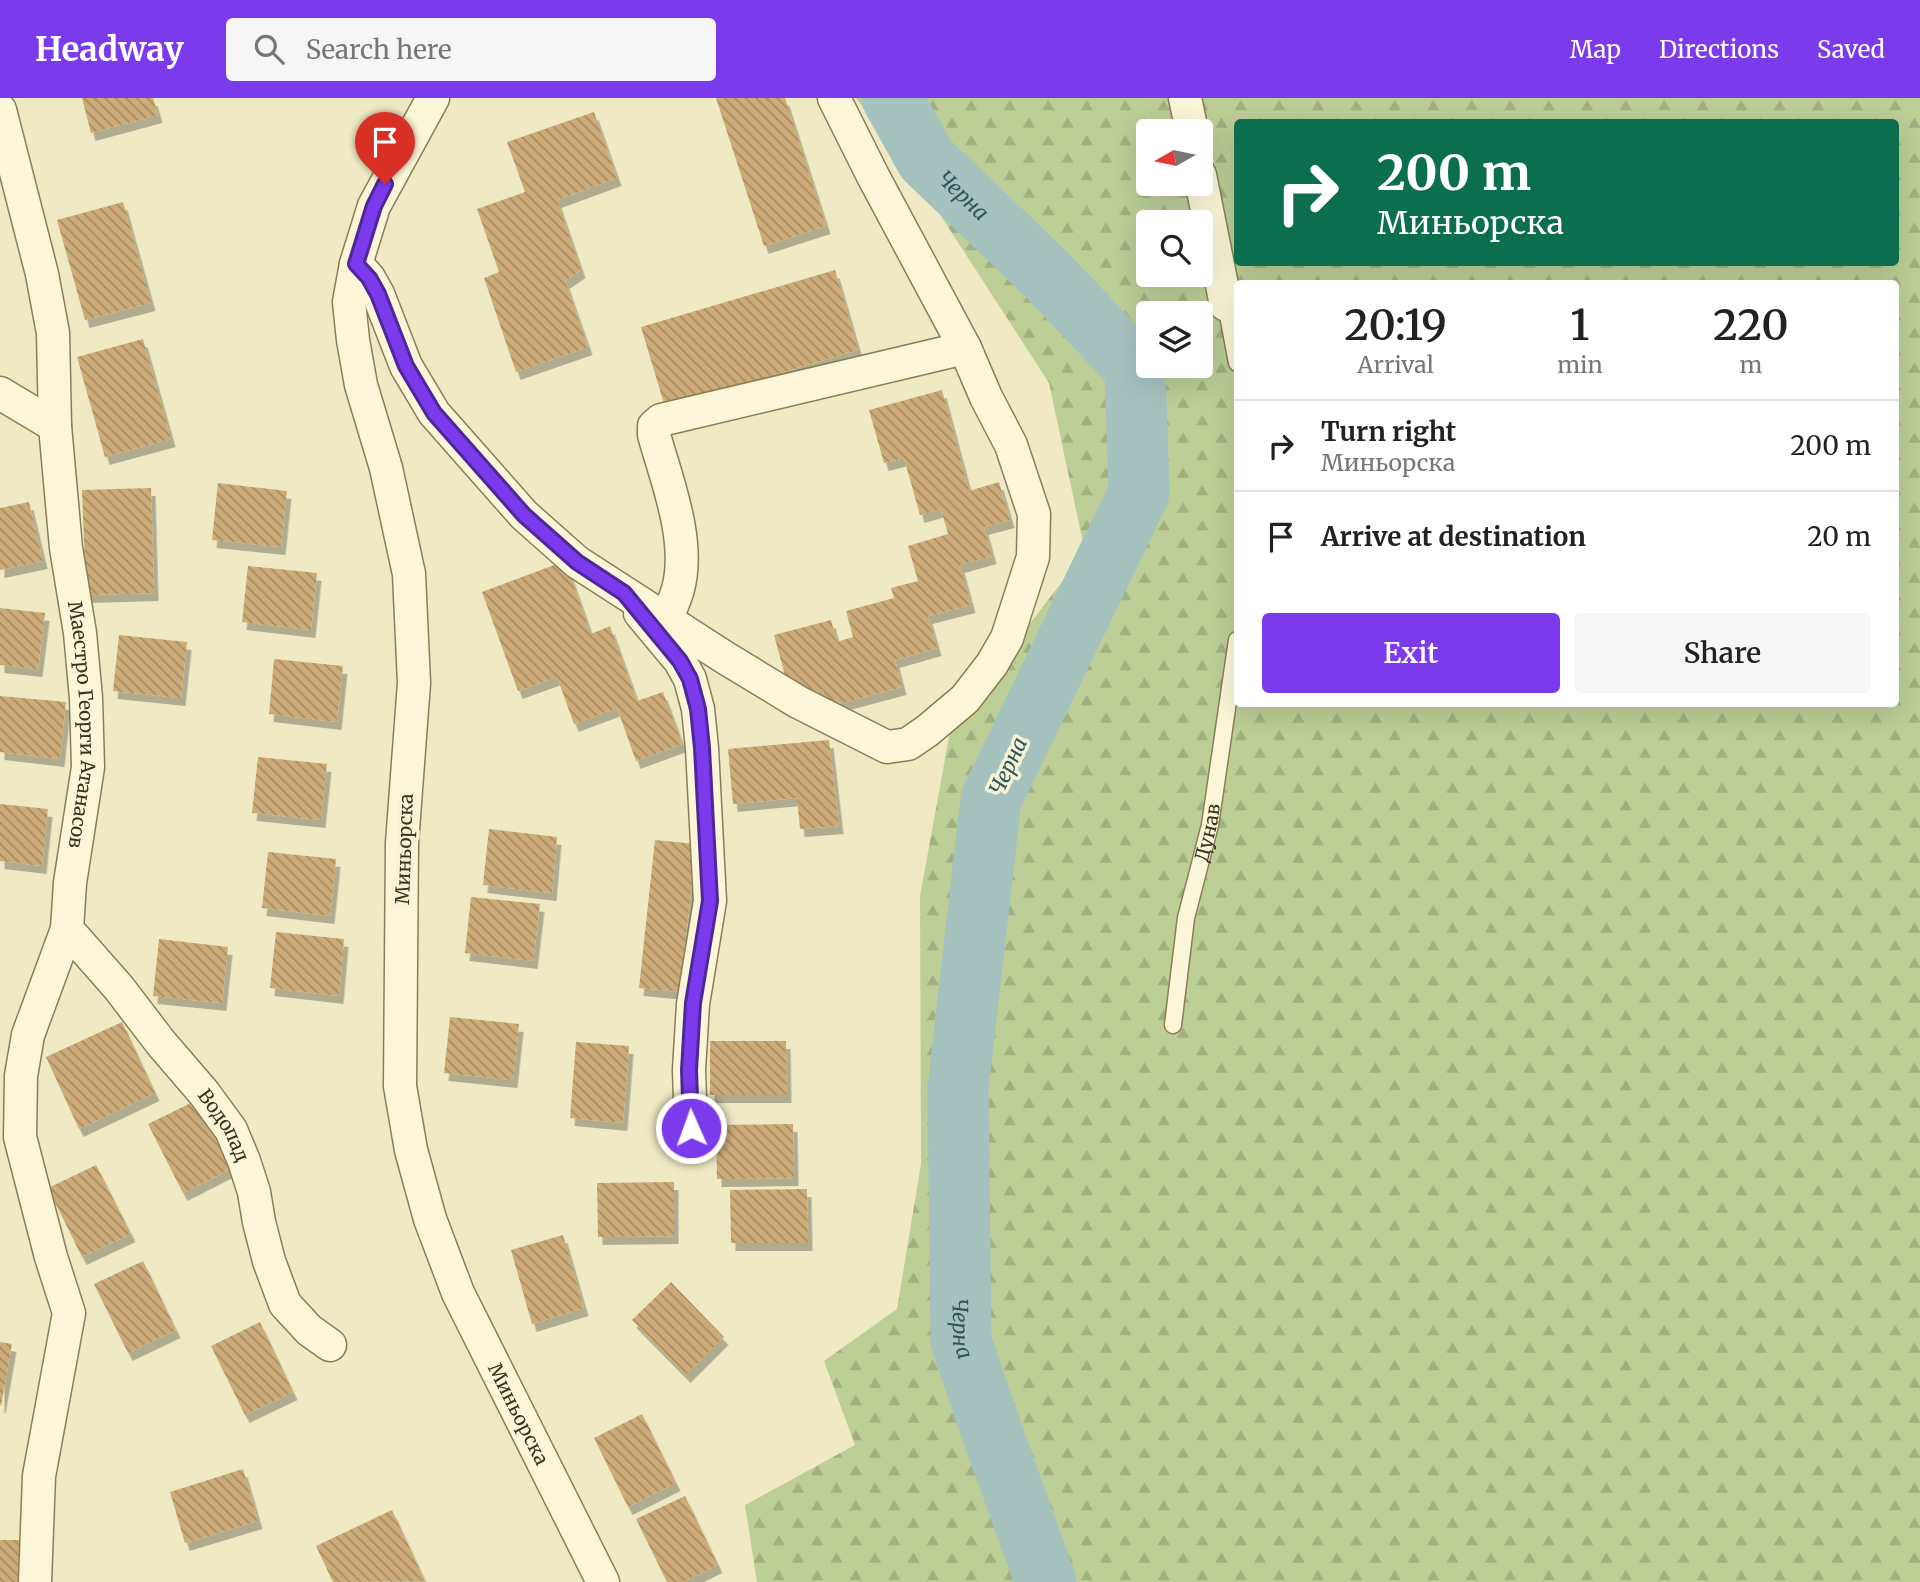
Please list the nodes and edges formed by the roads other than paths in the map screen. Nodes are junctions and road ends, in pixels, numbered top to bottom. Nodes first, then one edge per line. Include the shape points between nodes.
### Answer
1 (433, 98) edge
2 (834, 98) edge
3 (1185, 98) edge
4 (0, 110) edge
5 (1189, 119) edge
6 (1204, 196) edge
7 (356, 264) junction
8 (1226, 304) joint
9 (1234, 347) edge
10 (965, 348) junction
11 (0, 393) edge
12 (55, 426) junction
13 (624, 593) junction
14 (666, 620) junction
15 (1234, 661) edge
16 (68, 929) junction
17 (1173, 1025) dead end
18 (691, 1128) dead end
19 (330, 1345) dead end
20 (35, 1582) edge
21 (603, 1582) edge

1 - 7 street, Миньорска via 374,206
2 - 10 street
3 - 5 street
4 - 12 street, Маестро Георги Атанасов via 42,274 52,333
6 - 8 street
7 - 13 street via 378,294 406,366 434,413 524,515 577,562
7 - 21 street, Миньорска via 349,302 353,340 409,574 414,683 402,843 400,1086 411,1150 458,1293
8 - 9 lane
10 - 14 street via 661,420 654,426 682,556 678,589
10 - 14 street via 1011,445 1034,514 1033,557 1007,638 965,699 908,744 887,747 798,702
11 - 12 street
12 - 16 street, Маестро Георги Атанасов via 66,548 80,633 88,767 70,883
13 - 14 street
13 - 18 street via 680,661 698,709 710,901 693,1003
15 - 17 lane, Дунав via 1210,825 1186,918
16 - 19 street, Водопад via 231,1130 254,1192 269,1261 285,1304
16 - 20 street, Маестро Георги Атанасов via 27,1035 21,1076 20,1137 69,1313 40,1476

